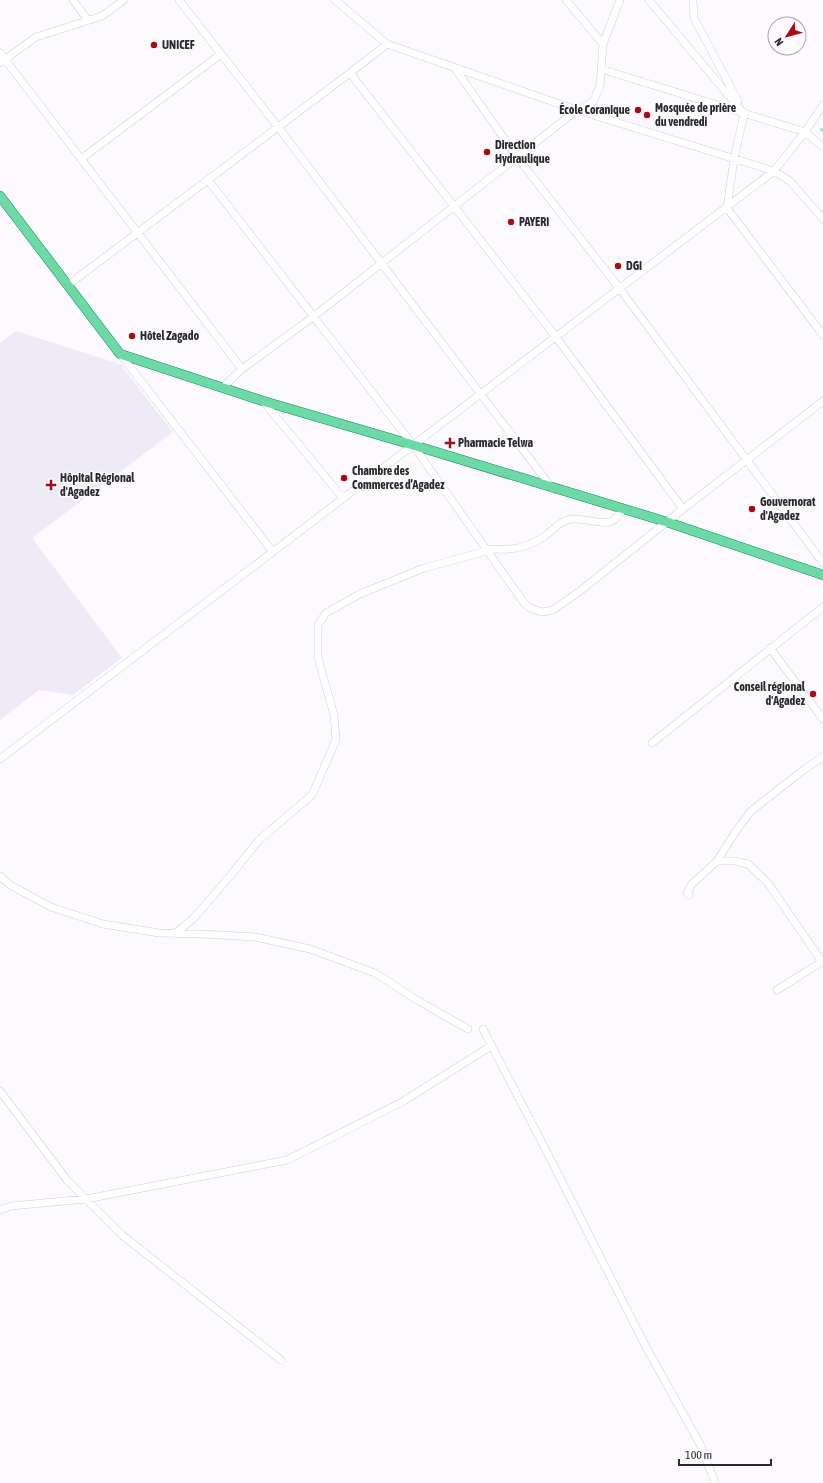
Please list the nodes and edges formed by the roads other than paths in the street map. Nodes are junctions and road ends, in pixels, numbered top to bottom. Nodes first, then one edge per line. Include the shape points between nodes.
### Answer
1 (73, 0) edge
2 (124, 0) edge
3 (179, 0) edge
4 (335, 0) edge
5 (566, 0) edge
6 (620, 0) edge
7 (649, 0) edge
8 (693, 0) edge
9 (88, 20) junction
10 (387, 44) junction
11 (603, 44) junction
12 (0, 53) edge
13 (221, 54) junction
14 (2, 61) edge
15 (454, 67) junction
16 (601, 69) junction
17 (350, 73) junction
18 (822, 109) edge
19 (576, 110) junction
20 (744, 114) junction
21 (278, 128) junction
22 (805, 132) junction
23 (823, 147) edge
24 (517, 157) junction
25 (81, 159) junction
26 (734, 159) junction
27 (774, 171) junction
28 (208, 180) junction
29 (0, 196) edge
30 (454, 206) junction
31 (727, 208) junction
32 (823, 219) edge
33 (138, 233) junction
34 (381, 263) junction
35 (68, 285) junction
36 (620, 289) junction
37 (313, 317) junction
38 (823, 335) edge
39 (556, 337) junction
40 (120, 354) junction
41 (242, 370) junction
42 (223, 387) junction
43 (480, 393) junction
44 (263, 401) junction
45 (823, 401) edge
46 (413, 444) junction
47 (746, 460) junction
48 (552, 488) junction
49 (343, 498) junction
50 (623, 509) junction
51 (683, 509) junction
52 (667, 522) junction
53 (486, 549) junction
54 (272, 552) junction
55 (823, 562) edge
56 (823, 575) edge
57 (823, 607) edge
58 (770, 648) junction
59 (823, 719) edge
60 (652, 743) dead end
61 (823, 757) edge
62 (0, 759) edge
63 (716, 862) junction
64 (0, 876) edge
65 (689, 896) dead end
66 (174, 934) junction
67 (822, 961) edge
68 (777, 990) dead end
69 (468, 1029) dead end
70 (482, 1029) dead end
71 (491, 1046) junction
72 (0, 1091) edge
73 (86, 1199) junction
74 (0, 1210) edge
75 (281, 1360) dead end
76 (715, 1483) edge

1 - 9 street
2 - 9 street via 102,16
3 - 13 street
4 - 10 street
5 - 11 street
6 - 11 street
7 - 20 street
8 - 20 street via 694,18
9 - 14 street via 36,37
10 - 15 street
10 - 17 street
11 - 16 street
12 - 14 street
13 - 21 street
13 - 25 street
14 - 25 street
15 - 19 street
15 - 24 street
16 - 19 street via 600,86 593,102
16 - 20 street
17 - 21 street
17 - 30 street
18 - 22 street
19 - 24 street
19 - 26 street
20 - 22 street
20 - 26 street
21 - 28 street
21 - 34 street
22 - 23 street
22 - 27 street
24 - 30 street
24 - 36 street
25 - 33 street
26 - 27 street
26 - 31 street
27 - 31 street
27 - 32 street via 790,180
28 - 33 street
28 - 37 street
29 - 35 main road
30 - 34 street
30 - 39 street
31 - 36 street
31 - 38 street
33 - 35 street
33 - 41 street
34 - 37 street
34 - 43 street
35 - 40 main road
36 - 39 street
36 - 47 street
37 - 41 street
37 - 46 street
39 - 43 street
39 - 51 street
40 - 42 main road
40 - 54 street
41 - 42 street
42 - 44 main road
43 - 46 street
43 - 48 street
44 - 46 main road
44 - 49 street
45 - 47 street
46 - 48 main road
46 - 49 street
46 - 53 street
47 - 51 street
47 - 55 street
48 - 50 main road
49 - 54 street
50 - 52 main road
50 - 53 street via 617,518 610,522 567,520 546,536 519,549
51 - 52 street
52 - 53 street via 580,591 553,610 542,612 524,603
52 - 56 main road
53 - 66 street via 424,568 360,594 326,613 318,625 318,658 334,715 336,740 312,795 259,840 193,919
54 - 62 street
57 - 58 street
58 - 59 street
58 - 60 street
61 - 63 street via 751,811
63 - 65 street via 692,884 687,893
63 - 67 street via 735,860 748,864 768,883
64 - 66 street via 51,907 103,924 159,934
66 - 69 street via 255,937 310,949 374,973
67 - 68 street
70 - 71 street
71 - 73 street via 402,1102 287,1160
71 - 76 street via 646,1347 701,1446
72 - 73 street via 67,1180
73 - 74 street via 11,1206
73 - 75 street via 122,1235

